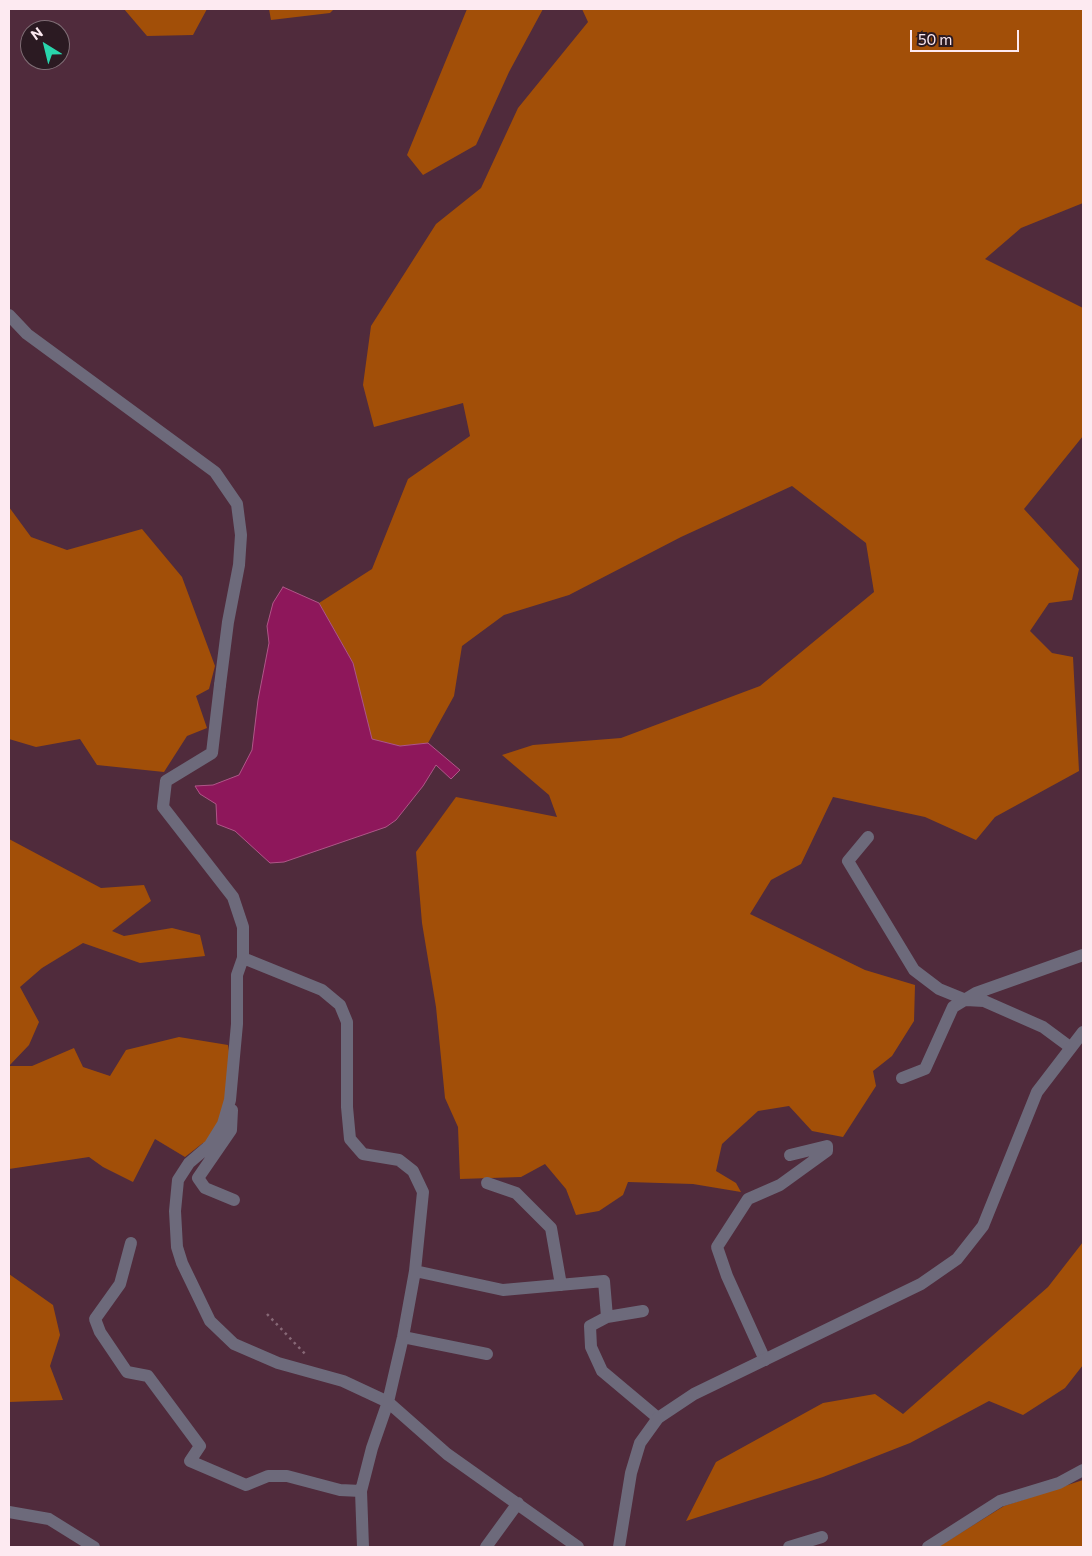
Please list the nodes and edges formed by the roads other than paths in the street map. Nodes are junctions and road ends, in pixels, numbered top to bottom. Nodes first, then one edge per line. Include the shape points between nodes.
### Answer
1 (9, 315) edge
2 (868, 837) dead end
3 (1083, 955) edge
4 (243, 958) junction
5 (966, 1000) junction
6 (1083, 1032) edge
7 (1070, 1047) junction
8 (902, 1078) dead end
9 (230, 1100) junction
10 (790, 1155) dead end
11 (488, 1183) dead end
12 (234, 1200) dead end
13 (131, 1243) dead end
14 (415, 1271) junction
15 (561, 1285) junction
16 (643, 1311) dead end
17 (607, 1317) junction
18 (403, 1337) junction
19 (487, 1354) dead end
20 (765, 1360) junction
21 (388, 1402) junction
22 (658, 1418) junction
23 (1083, 1470) edge
24 (362, 1491) junction
25 (518, 1503) junction
26 (9, 1512) edge
27 (822, 1537) dead end
28 (94, 1547) edge
29 (363, 1547) edge
30 (486, 1547) edge
31 (578, 1547) edge
32 (619, 1547) edge
33 (789, 1547) edge
34 (928, 1547) edge

1 - 4 street via 27,334 215,472 237,504 241,535 239,565 228,622 212,753 166,781 163,807 233,897 243,927
2 - 5 street via 848,861 914,970 939,989
3 - 5 street via 976,993
4 - 9 street via 237,975 237,1024
4 - 14 street via 322,990 340,1005 347,1022 350,1139 363,1154 399,1160 413,1171 423,1192
5 - 7 street via 984,1002 1043,1027
5 - 8 street via 953,1008 925,1069
6 - 7 street
7 - 20 street via 1036,1092 983,1226 957,1259 920,1284
9 - 12 street via 231,1130 198,1178 205,1188
9 - 21 street via 223,1124 210,1145 189,1164 178,1180 175,1211 180,1255 210,1320 234,1344 278,1363 343,1380
10 - 20 street via 827,1146 827,1151 780,1185 748,1199 716,1247
11 - 15 street via 516,1193 551,1228
13 - 24 street via 120,1284 95,1319 126,1372 148,1376 200,1446 190,1462 246,1484 268,1476 286,1476 340,1490
14 - 15 street via 503,1290
14 - 18 street
15 - 17 street via 604,1281
16 - 17 street
17 - 22 street via 590,1326 592,1347 602,1371
18 - 19 street
18 - 21 street
20 - 22 street via 694,1394
21 - 24 street
21 - 25 street via 447,1454
22 - 32 street via 640,1443 631,1474
23 - 34 street via 1059,1483 1000,1500
24 - 29 street
25 - 30 street
25 - 31 street
26 - 28 street via 48,1519
27 - 33 street

